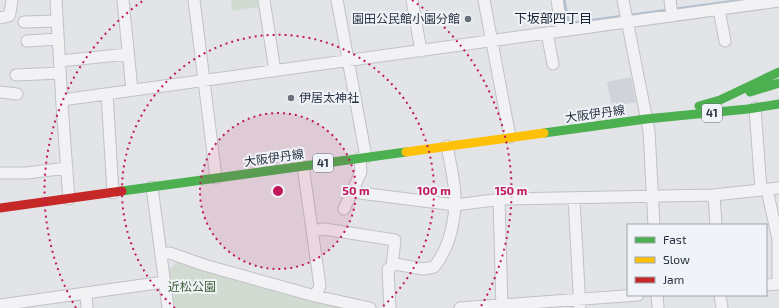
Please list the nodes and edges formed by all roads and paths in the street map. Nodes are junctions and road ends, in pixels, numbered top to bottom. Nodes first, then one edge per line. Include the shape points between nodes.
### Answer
1 (12, 0) edge
2 (56, 0) edge
3 (123, 0) edge
4 (194, 0) edge
5 (264, 0) edge
6 (337, 0) edge
7 (412, 0) edge
8 (484, 0) edge
9 (557, 0) edge
10 (623, 0) edge
11 (670, 0) edge
12 (779, 1) edge
13 (754, 2) edge
14 (719, 10) junction
15 (672, 16) junction
16 (0, 18) edge
17 (57, 21) junction
18 (24, 22) dead end
19 (628, 22) junction
20 (562, 31) junction
21 (547, 33) junction
22 (58, 39) junction
23 (27, 41) dead end
24 (492, 41) junction
25 (725, 41) dead end
26 (421, 51) junction
27 (128, 54) junction
28 (348, 60) junction
29 (60, 61) junction
30 (553, 64) dead end
31 (275, 71) junction
32 (779, 72) edge
33 (60, 73) junction
34 (16, 75) dead end
35 (204, 80) junction
36 (779, 83) edge
37 (132, 90) junction
38 (0, 92) edge
39 (17, 94) dead end
40 (107, 94) junction
41 (62, 100) junction
42 (720, 100) junction
43 (779, 104) edge
44 (760, 108) junction
45 (779, 108) edge
46 (646, 119) junction
47 (510, 137) junction
48 (447, 146) junction
49 (363, 158) junction
50 (303, 166) junction
51 (67, 168) junction
52 (0, 173) edge
53 (216, 178) junction
54 (152, 187) junction
55 (779, 188) edge
56 (764, 190) junction
57 (352, 192) junction
58 (113, 193) junction
59 (714, 195) junction
60 (652, 196) junction
61 (69, 199) junction
62 (574, 199) junction
63 (499, 200) junction
64 (455, 205) junction
65 (0, 208) edge
66 (344, 209) dead end
67 (654, 224) edge
68 (716, 224) edge
69 (313, 231) junction
70 (161, 254) junction
71 (392, 266) junction
72 (164, 282) junction
73 (778, 284) edge
74 (767, 285) edge
75 (86, 293) junction
76 (316, 296) junction
77 (632, 296) edge
78 (657, 296) edge
79 (720, 296) edge
80 (1, 304) edge
81 (45, 304) edge
82 (580, 304) edge
83 (501, 306) edge
84 (87, 308) edge
85 (168, 308) edge
86 (370, 308) edge
87 (390, 308) edge
88 (460, 308) edge
89 (658, 308) edge
90 (722, 308) edge

1 - 16 street via 9,16
2 - 17 street
3 - 27 street
4 - 35 street
5 - 31 street
6 - 28 street
7 - 26 street
8 - 24 street
9 - 20 street
10 - 19 street
11 - 15 street
12 - 13 street
13 - 14 street
14 - 15 street
14 - 25 street
15 - 19 street
17 - 18 street
17 - 22 street
19 - 20 street
19 - 46 street
20 - 21 street
21 - 24 street
21 - 30 street
22 - 23 street
22 - 29 street
24 - 26 street
24 - 47 street
26 - 28 street
27 - 29 street
27 - 37 street
28 - 31 street
28 - 49 street
29 - 33 street
31 - 35 street
32 - 42 main road, 大阪伊丹線 / 41
33 - 34 street
33 - 41 street
35 - 37 street
35 - 53 street
36 - 42 main road
37 - 40 street
38 - 39 street
40 - 41 street
40 - 58 street
41 - 51 street
42 - 46 main road, 大阪伊丹線 / 41
43 - 44 main road, 大阪伊丹線 / 41
44 - 45 main road
44 - 46 main road, 大阪伊丹線 / 41
44 - 56 street
46 - 47 main road, 大阪伊丹線 / 41
46 - 60 street
47 - 48 main road, 大阪伊丹線 / 41
48 - 49 main road, 大阪伊丹線 / 41
48 - 64 street
49 - 50 main road, 大阪伊丹線 / 41
49 - 57 street via 361,172
50 - 53 main road, 大阪伊丹線 / 41
50 - 69 street
51 - 52 street via 27,173
51 - 61 street
53 - 54 main road, 大阪伊丹線 / 41
54 - 58 main road, 大阪伊丹線 / 41
54 - 70 street
55 - 56 street
56 - 59 street
56 - 73 street via 778,239
57 - 64 street
57 - 66 street
58 - 61 main road, 大阪伊丹線 / 41
59 - 60 street
59 - 68 street
60 - 62 street
60 - 67 street
61 - 65 main road, 大阪伊丹線 / 41
62 - 63 street
62 - 82 street
63 - 64 street
63 - 83 street
64 - 71 street via 449,239 434,267 423,269 395,264
69 - 71 street via 324,229 395,240
69 - 76 street via 320,286
70 - 72 street
70 - 76 street via 170,253
71 - 87 street via 388,269
72 - 75 street
72 - 85 street
73 - 74 street
75 - 81 street
75 - 84 street
76 - 86 street
77 - 82 street
78 - 89 street
79 - 90 street
80 - 81 street
82 - 83 street
83 - 88 street

